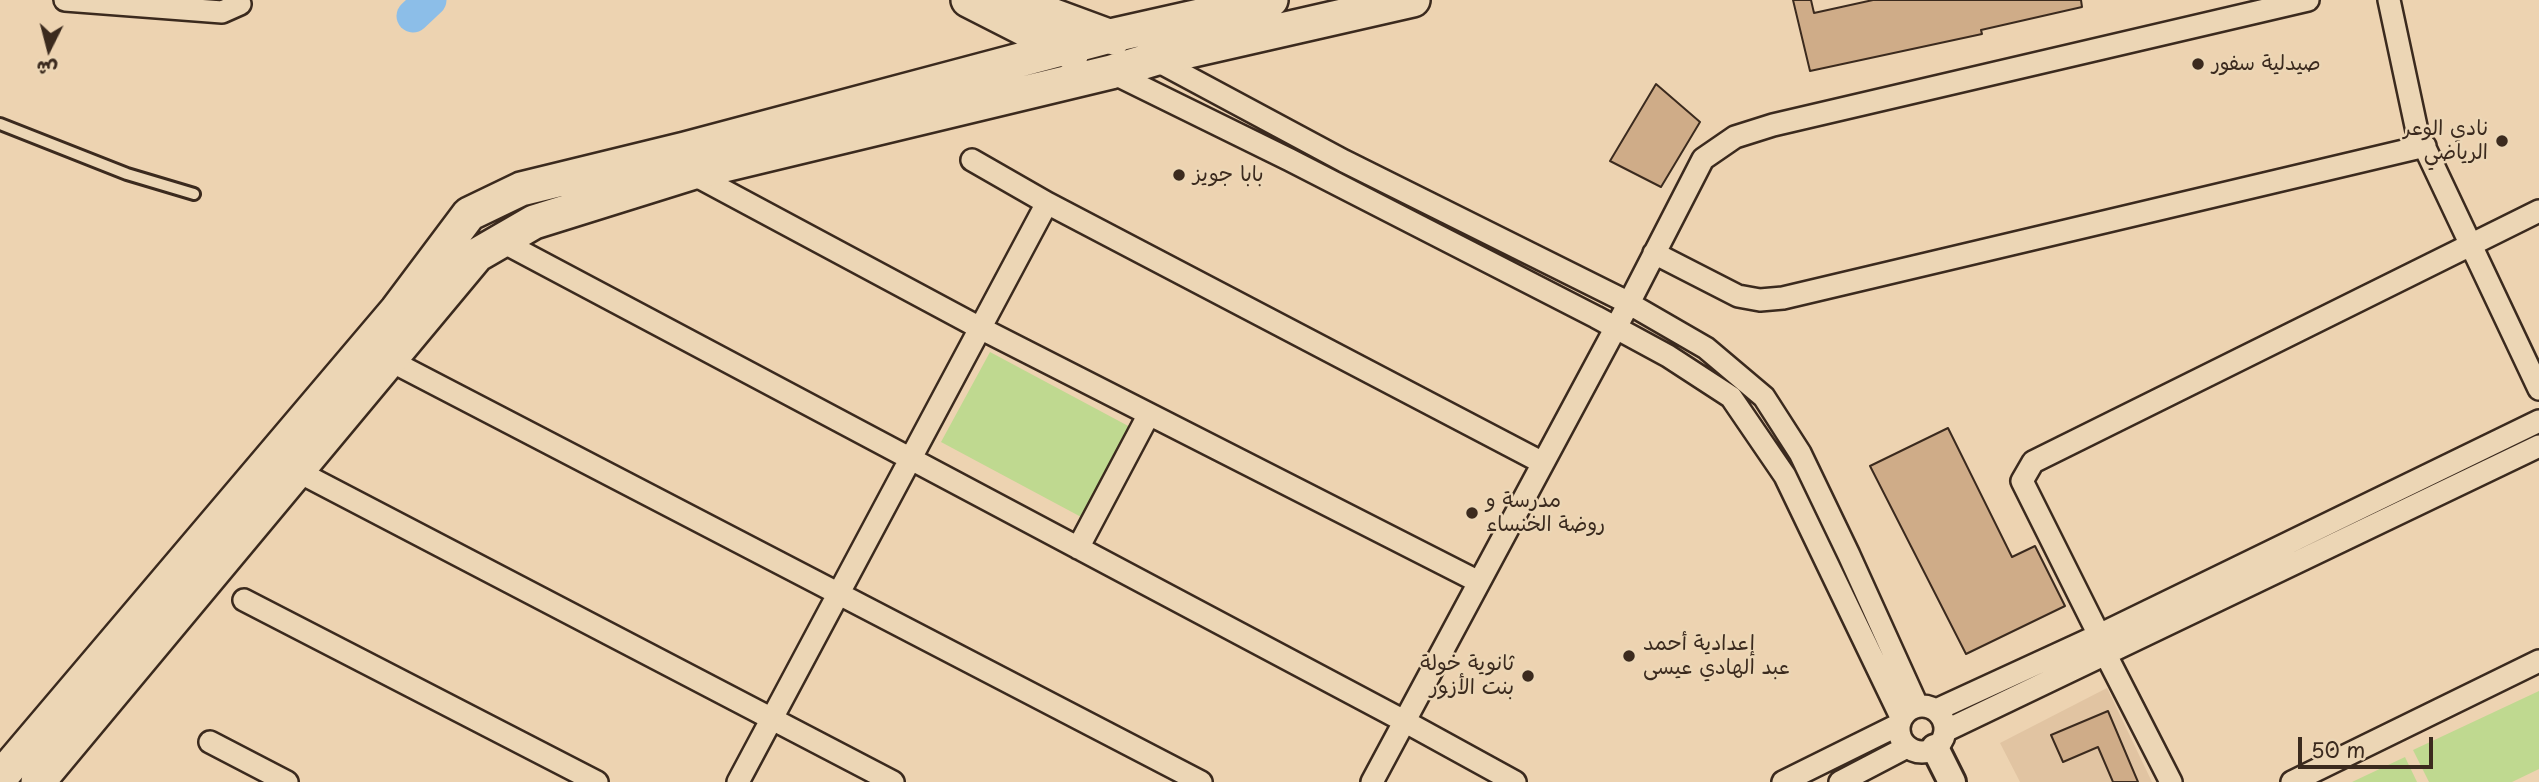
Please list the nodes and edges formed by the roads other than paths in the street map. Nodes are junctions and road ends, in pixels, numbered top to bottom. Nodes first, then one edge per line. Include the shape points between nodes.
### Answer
1 (65, 0) edge
2 (968, 0) edge
3 (1021, 0) edge
4 (1271, 0) edge
5 (1413, 0) edge
6 (2308, 0) edge
7 (2389, 0) edge
8 (240, 4) dead end
9 (1110, 36) junction
10 (1062, 48) junction
11 (1154, 59) junction
12 (1111, 72) junction
13 (0, 124) edge
14 (2425, 146) junction
15 (972, 160) dead end
16 (691, 173) junction
17 (194, 194) dead end
18 (1047, 203) junction
19 (2539, 211) edge
20 (501, 241) junction
21 (2471, 245) junction
22 (1654, 253) junction
23 (1629, 303) junction
24 (980, 328) junction
25 (1616, 328) junction
26 (389, 360) junction
27 (2539, 389) edge
28 (1149, 414) junction
29 (2539, 421) edge
30 (2539, 446) edge
31 (910, 459) junction
32 (1543, 463) junction
33 (297, 471) junction
34 (1078, 548) junction
35 (1479, 582) junction
36 (837, 593) junction
37 (244, 600) dead end
38 (2102, 645) junction
39 (2539, 661) edge
40 (1913, 714) junction
41 (771, 719) junction
42 (1404, 721) junction
43 (1940, 739) junction
44 (211, 743) dead end
45 (1907, 747) junction
46 (0, 778) edge
47 (38, 782) edge
48 (286, 782) edge
49 (597, 782) edge
50 (738, 782) edge
51 (893, 782) edge
52 (1201, 782) edge
53 (1372, 782) edge
54 (1515, 782) edge
55 (1783, 782) edge
56 (1840, 782) edge
57 (1952, 782) edge
58 (2171, 782) edge
59 (2292, 782) edge

1 - 8 street via 222,12
2 - 10 main road
3 - 9 main road
4 - 9 main road
5 - 11 main road
6 - 22 street via 1735,137 1703,159
7 - 14 street via 2417,131
9 - 10 main road
9 - 11 main road
10 - 12 main road
10 - 46 main road via 522,189 469,214 388,320
11 - 12 main road
11 - 23 street via 1344,161
12 - 16 main road
12 - 25 street
13 - 17 lane via 127,174
14 - 21 street
14 - 22 street via 1783,298 1738,296
15 - 18 street
16 - 20 main road via 534,222
16 - 24 street
18 - 24 street
18 - 32 street
19 - 21 street
20 - 26 main road via 477,255
20 - 31 street
21 - 27 street
21 - 38 street via 2033,462 2022,481
22 - 23 street
23 - 25 street
23 - 40 street via 1706,348 1764,397 1800,453 1849,555
24 - 28 street
24 - 31 street
25 - 32 street
25 - 40 street via 1731,397 1785,476
26 - 33 main road
26 - 36 street
28 - 34 street
28 - 35 street
29 - 38 street
30 - 38 street
31 - 34 street
31 - 36 street
32 - 35 street
33 - 41 street
33 - 47 main road
34 - 42 street
35 - 42 street
36 - 41 street
36 - 52 street
37 - 49 street
38 - 40 street
38 - 43 street
38 - 58 street
39 - 59 street
40 - 43 street via 1941,715
40 - 45 street via 1902,741
40 - 55 street
41 - 50 street
41 - 51 street
42 - 53 street
42 - 54 street
43 - 45 street via 1920,752
43 - 57 street
44 - 48 street
45 - 56 street

